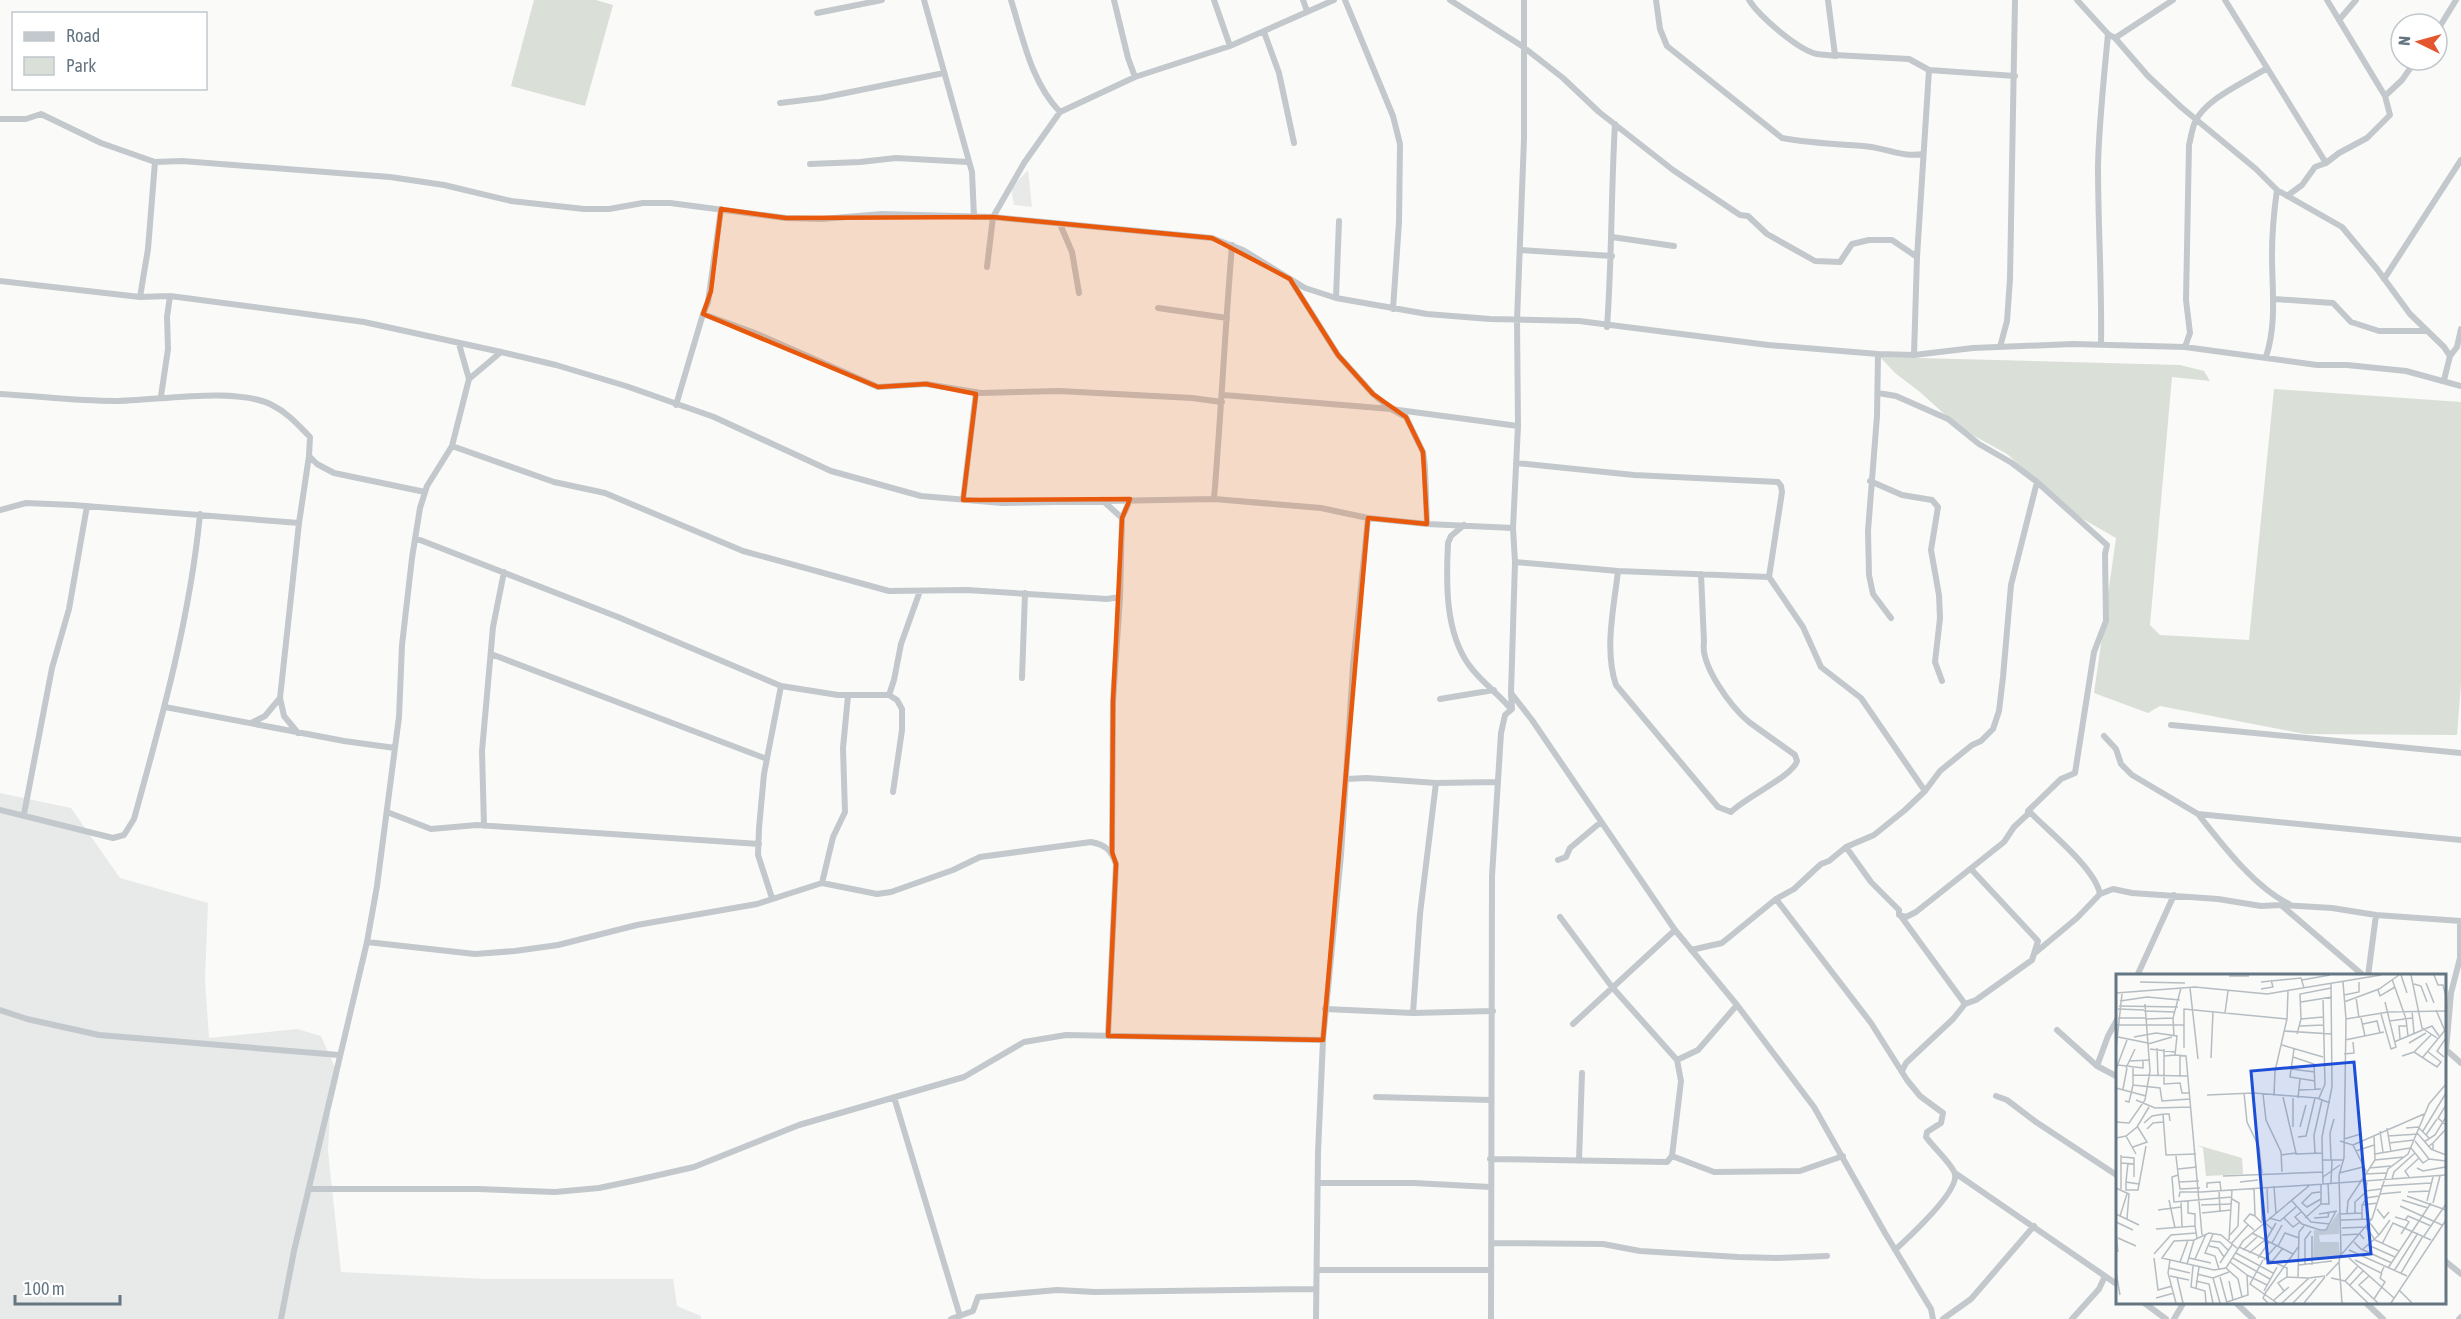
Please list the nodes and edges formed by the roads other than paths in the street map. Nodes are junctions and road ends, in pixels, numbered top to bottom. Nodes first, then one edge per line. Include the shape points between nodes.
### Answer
1 (882, 0) edge
2 (924, 0) edge
3 (1011, 0) edge
4 (1114, 0) edge
5 (1214, 0) edge
6 (1303, 0) edge
7 (1334, 0) edge
8 (1345, 0) edge
9 (1450, 0) edge
10 (1524, 0) edge
11 (1656, 0) edge
12 (1749, 0) edge
13 (1828, 0) edge
14 (2015, 0) edge
15 (2077, 0) edge
16 (2173, 0) edge
17 (2225, 0) edge
18 (2327, 0) edge
19 (2356, 0) edge
20 (1307, 11) junction
21 (817, 13) dead end
22 (2339, 20) junction
23 (1264, 32) junction
24 (2112, 36) junction
25 (1230, 46) junction
26 (1522, 46) junction
27 (1843, 56) junction
28 (2267, 68) junction
29 (1929, 70) junction
30 (2408, 72) edge
31 (944, 73) junction
32 (1135, 76) junction
33 (2014, 76) junction
34 (2385, 96) junction
35 (780, 103) dead end
36 (1060, 112) junction
37 (0, 119) edge
38 (2196, 120) junction
39 (1615, 124) junction
40 (1294, 143) dead end
41 (1923, 154) junction
42 (2461, 160) edge
43 (155, 162) junction
44 (968, 162) junction
45 (2326, 163) junction
46 (810, 164) dead end
47 (2277, 190) junction
48 (2287, 196) junction
49 (721, 209) junction
50 (975, 217) junction
51 (993, 217) junction
52 (1339, 221) dead end
53 (1060, 224) junction
54 (1612, 237) junction
55 (1232, 245) junction
56 (1674, 246) dead end
57 (1521, 250) junction
58 (1612, 256) junction
59 (1917, 256) junction
60 (987, 267) dead end
61 (1290, 279) junction
62 (2385, 279) junction
63 (0, 281) edge
64 (1305, 288) junction
65 (1079, 292) dead end
66 (140, 297) junction
67 (170, 297) junction
68 (1336, 298) junction
69 (2275, 299) junction
70 (1306, 304) junction
71 (1158, 308) dead end
72 (1393, 309) junction
73 (703, 314) junction
74 (1227, 318) junction
75 (1517, 320) junction
76 (1607, 327) junction
77 (2461, 329) edge
78 (2428, 331) junction
79 (459, 344) junction
80 (2101, 344) junction
81 (2000, 347) junction
82 (2185, 347) junction
83 (501, 352) junction
84 (1878, 354) junction
85 (1914, 355) junction
86 (2450, 356) junction
87 (2266, 357) junction
88 (469, 379) junction
89 (2444, 380) junction
90 (2461, 386) edge
91 (976, 392) junction
92 (0, 393) edge
93 (1878, 393) junction
94 (161, 396) junction
95 (1223, 399) junction
96 (676, 405) junction
97 (1391, 409) junction
98 (1518, 426) junction
99 (452, 446) junction
100 (309, 456) junction
101 (1516, 464) junction
102 (1870, 481) junction
103 (2037, 482) junction
104 (425, 492) junction
105 (1214, 499) junction
106 (963, 500) junction
107 (1101, 500) junction
108 (1130, 500) junction
109 (87, 506) junction
110 (0, 510) edge
111 (200, 514) junction
112 (1122, 518) junction
113 (1368, 518) junction
114 (298, 524) junction
115 (1427, 524) junction
116 (1464, 525) junction
117 (1513, 528) junction
118 (415, 538) junction
119 (1515, 562) junction
120 (1618, 571) junction
121 (504, 572) junction
122 (1701, 574) junction
123 (1769, 576) junction
124 (920, 591) junction
125 (1025, 593) junction
126 (1120, 597) junction
127 (1891, 618) dead end
128 (491, 654) junction
129 (1022, 678) dead end
130 (1942, 681) dead end
131 (781, 686) junction
132 (1495, 690) junction
133 (1511, 693) junction
134 (889, 695) junction
135 (848, 696) junction
136 (279, 698) junction
137 (1440, 699) dead end
138 (165, 706) junction
139 (1512, 709) junction
140 (251, 724) junction
141 (2171, 725) dead end
142 (298, 733) junction
143 (2104, 736) dead end
144 (395, 748) junction
145 (2461, 753) edge
146 (767, 759) junction
147 (1346, 779) junction
148 (1497, 782) junction
149 (1436, 783) junction
150 (1924, 791) junction
151 (893, 792) dead end
152 (0, 810) edge
153 (387, 812) junction
154 (2030, 812) junction
155 (24, 814) junction
156 (2198, 814) junction
157 (1601, 822) junction
158 (484, 826) junction
159 (2461, 840) edge
160 (759, 844) junction
161 (1846, 847) junction
162 (1112, 852) junction
163 (1558, 860) dead end
164 (1971, 869) junction
165 (822, 883) junction
166 (2100, 894) junction
167 (2174, 895) junction
168 (772, 898) junction
169 (1776, 899) junction
170 (2281, 905) junction
171 (2293, 905) junction
172 (1899, 915) junction
173 (2376, 915) junction
174 (1560, 918) dead end
175 (2461, 921) edge
176 (1675, 930) junction
177 (367, 942) junction
178 (1691, 950) junction
179 (2035, 954) junction
180 (2137, 974) edge
181 (2365, 974) edge
182 (2366, 974) edge
183 (1612, 987) junction
184 (1965, 1004) junction
185 (1737, 1005) junction
186 (1325, 1009) junction
187 (0, 1010) edge
188 (1492, 1011) junction
189 (1413, 1013) junction
190 (2116, 1022) edge
191 (1573, 1024) dead end
192 (2057, 1030) dead end
193 (1108, 1036) junction
194 (1323, 1040) junction
195 (2446, 1040) edge
196 (2446, 1050) edge
197 (339, 1055) junction
198 (1677, 1060) junction
199 (2461, 1063) edge
200 (2097, 1066) junction
201 (1902, 1071) junction
202 (1582, 1073) dead end
203 (2116, 1076) edge
204 (1996, 1096) dead end
205 (894, 1097) junction
206 (1376, 1097) dead end
207 (1491, 1100) junction
208 (1672, 1156) junction
209 (1843, 1156) junction
210 (1491, 1159) junction
211 (1580, 1161) junction
212 (1955, 1173) junction
213 (2116, 1175) edge
214 (1319, 1183) junction
215 (1490, 1188) junction
216 (310, 1189) junction
217 (2034, 1226) junction
218 (1492, 1243) junction
219 (1895, 1250) junction
220 (1827, 1256) dead end
221 (2446, 1261) edge
222 (1318, 1270) junction
223 (1491, 1270) junction
224 (2461, 1274) edge
225 (2105, 1276) junction
226 (2116, 1284) edge
227 (1316, 1289) junction
228 (2146, 1304) edge
229 (2183, 1304) edge
230 (2237, 1304) edge
231 (2367, 1304) edge
232 (960, 1316) junction
233 (281, 1319) edge
234 (951, 1319) edge
235 (1316, 1319) edge
236 (1491, 1319) edge
237 (1933, 1319) edge
238 (1943, 1319) edge
239 (2072, 1319) edge
240 (2166, 1319) edge
241 (2174, 1319) edge
242 (2253, 1319) edge
243 (2383, 1319) edge

1 - 21 street
2 - 31 street
3 - 36 street via 1031,65 1048,100
4 - 32 street
5 - 25 street
6 - 20 street
7 - 20 street
8 - 72 street via 1393,116 1400,144
9 - 26 street
10 - 26 street
11 - 41 street via 1667,46 1782,138 1865,146 1913,156
12 - 27 street via 1799,45 1815,54
13 - 27 street via 1835,55
14 - 33 street
15 - 24 street
16 - 24 street
17 - 28 street
18 - 22 street
19 - 22 street
20 - 23 street
22 - 34 street
23 - 25 street
23 - 40 street via 1279,73
24 - 38 street
24 - 80 street via 2101,101 2098,165
25 - 32 street
26 - 39 street
26 - 57 street
27 - 29 street via 1909,59
28 - 38 street via 2225,93
28 - 45 street
29 - 33 street
29 - 41 street
30 - 34 street
31 - 35 street
31 - 44 street
32 - 36 street
33 - 81 street via 2007,321
34 - 45 street via 2390,115 2367,138
36 - 51 street
37 - 43 street via 26,119 41,114 101,143
38 - 47 street
38 - 82 street via 2189,145 2186,300 2190,333
39 - 54 street
39 - 59 street via 1673,170 1740,215 1748,216 1767,234 1815,261 1840,262 1852,244 1869,240 1892,240
41 - 59 street
42 - 62 street
43 - 49 street via 390,177 511,201 584,209 643,203
43 - 66 street
44 - 46 street via 896,158
44 - 50 street
45 - 48 street via 2315,167 2302,185
47 - 48 street
47 - 69 street via 2272,256
48 - 62 street via 2342,228
49 - 50 street via 786,218 882,214
49 - 73 street via 711,291
50 - 51 street
51 - 53 street
51 - 60 street
52 - 68 street
53 - 55 street via 1212,238
53 - 65 street via 1072,252
54 - 56 street
54 - 58 street
55 - 61 street
55 - 74 street
57 - 58 street
57 - 75 street
58 - 76 street
59 - 85 street
61 - 64 street
61 - 70 street
62 - 78 street via 2410,314
63 - 66 street
64 - 68 street
64 - 70 street
66 - 67 street
67 - 79 street via 364,322
67 - 94 street
68 - 72 street
69 - 78 street via 2333,303 2351,322 2379,331
69 - 87 street
70 - 97 street via 1338,356
71 - 74 street
72 - 75 street
73 - 91 street via 878,387 926,384
73 - 96 street
74 - 95 street
75 - 76 street via 1579,321
75 - 98 street
76 - 84 street
77 - 86 street via 2457,347
78 - 86 street
79 - 83 street
79 - 88 street
80 - 81 street
80 - 82 street
81 - 85 street
82 - 87 street
83 - 88 street
83 - 96 street via 584,373
84 - 85 street
84 - 93 street
86 - 89 street
87 - 89 street via 2406,371
88 - 99 street
89 - 90 street
91 - 95 street via 1059,391
91 - 106 street
92 - 94 street via 115,401
93 - 102 street
93 - 103 street via 1896,396 1948,419
94 - 100 street via 244,397 271,404 289,415 310,437
95 - 97 street
95 - 105 street
96 - 106 street via 714,417 852,479 921,496
97 - 98 street
97 - 115 street via 1406,417 1423,452
98 - 101 street
99 - 104 street
99 - 124 street via 554,482 605,493 772,561 889,591
100 - 104 street via 334,473
100 - 114 street
101 - 117 street
101 - 123 street via 1634,476 1778,482 1782,492
102 - 127 street via 1869,575 1873,594
102 - 130 street via 1902,495 1932,500 1938,507 1932,549 1940,595 1935,662
103 - 150 street via 2011,585 1999,711 1993,729 1940,771
103 - 154 street via 2107,545 2106,621 2094,652 2074,773 2061,779
104 - 118 street
105 - 108 street
105 - 113 street via 1321,508
106 - 107 street
107 - 108 street
107 - 112 street
108 - 112 street
109 - 110 street via 26,503
109 - 111 street
109 - 155 street via 69,609 52,668
111 - 114 street
111 - 138 street via 196,555
112 - 126 street
113 - 115 street
113 - 147 street
114 - 136 street
115 - 116 street
116 - 117 street
116 - 132 street via 1448,543 1449,607 1455,640 1468,664
117 - 119 street
118 - 121 street
118 - 144 street
119 - 120 street
119 - 133 street
120 - 122 street
120 - 122 street via 1611,643 1616,685 1718,807 1731,812 1739,803 1792,771 1797,760 1795,754 1746,720 1705,662
121 - 128 street via 496,602
121 - 131 street
122 - 123 street
123 - 150 street via 1803,627 1821,667 1861,698
124 - 125 street
124 - 134 street via 901,644
125 - 126 street
125 - 129 street
126 - 162 street via 1113,701
128 - 146 street
128 - 158 street via 482,751
131 - 135 street
131 - 146 street
132 - 137 street
132 - 139 street
133 - 139 street
133 - 157 street
134 - 135 street
134 - 151 street via 902,709
135 - 165 street via 843,748 845,812 833,837
136 - 140 street via 265,716
136 - 142 street via 284,716
138 - 140 street
138 - 155 street via 134,819 124,835 113,838
139 - 148 street via 1505,716 1501,733
140 - 142 street
141 - 145 street
142 - 144 street
143 - 156 street via 2132,775
144 - 153 street
146 - 160 street
147 - 149 street
147 - 186 street
148 - 149 street
148 - 188 street
149 - 189 street
150 - 161 street via 1874,835
152 - 155 street
153 - 158 street via 430,829
153 - 177 street
154 - 164 street via 2013,827 2004,842
154 - 166 street via 2083,865
156 - 159 street
156 - 171 street via 2235,858 2279,899
157 - 163 street via 1566,857
157 - 176 street
158 - 160 street
160 - 168 street via 758,855
161 - 169 street
161 - 172 street via 1871,882 1899,910
162 - 165 street via 1103,844 1091,842 980,857 953,870 877,894
162 - 193 street via 1116,864
164 - 172 street via 1916,912 1906,917
164 - 179 street via 2038,941
165 - 168 street
166 - 167 street via 2113,889
166 - 179 street
167 - 170 street
167 - 180 street
168 - 177 street via 515,951 475,954
169 - 178 street via 1722,943
169 - 201 street via 1871,1023
170 - 171 street
170 - 181 street
171 - 173 street
172 - 184 street
173 - 175 street
173 - 182 street
174 - 183 street
175 - 195 street via 2460,958
176 - 178 street
176 - 183 street
177 - 197 street
178 - 185 street
179 - 184 street via 2032,960
183 - 191 street
183 - 198 street
184 - 201 street
185 - 198 street via 1698,1050
185 - 209 street via 1814,1107
186 - 189 street
186 - 194 street
187 - 197 street via 99,1035
188 - 189 street
188 - 207 street
190 - 200 street
192 - 200 street
193 - 194 street
193 - 205 street via 1066,1035 1024,1042 963,1077
194 - 214 street
196 - 199 street
197 - 216 street
198 - 208 street via 1681,1081
200 - 203 street
201 - 212 street via 1920,1096 1942,1113 1941,1123 1930,1129 1926,1137
202 - 211 street
204 - 213 street
205 - 216 street via 799,1125 694,1167 599,1188 555,1192
205 - 232 street
206 - 207 street
207 - 210 street
208 - 209 street via 1714,1172 1800,1172
208 - 211 street via 1666,1162
209 - 219 street
210 - 211 street
210 - 215 street
212 - 217 street
212 - 219 street via 1955,1184 1925,1222
214 - 215 street
214 - 222 street
215 - 218 street
216 - 233 street
217 - 225 street
217 - 238 street via 1971,1299
218 - 220 street via 1603,1244 1640,1251 1738,1257
218 - 223 street
219 - 237 street via 1931,1309
221 - 224 street
222 - 223 street
222 - 227 street
223 - 236 street
225 - 226 street
225 - 239 street via 2099,1289
227 - 232 street via 1057,1290 978,1297 973,1311
227 - 235 street
228 - 240 street
229 - 241 street
230 - 242 street
231 - 243 street
232 - 234 street

